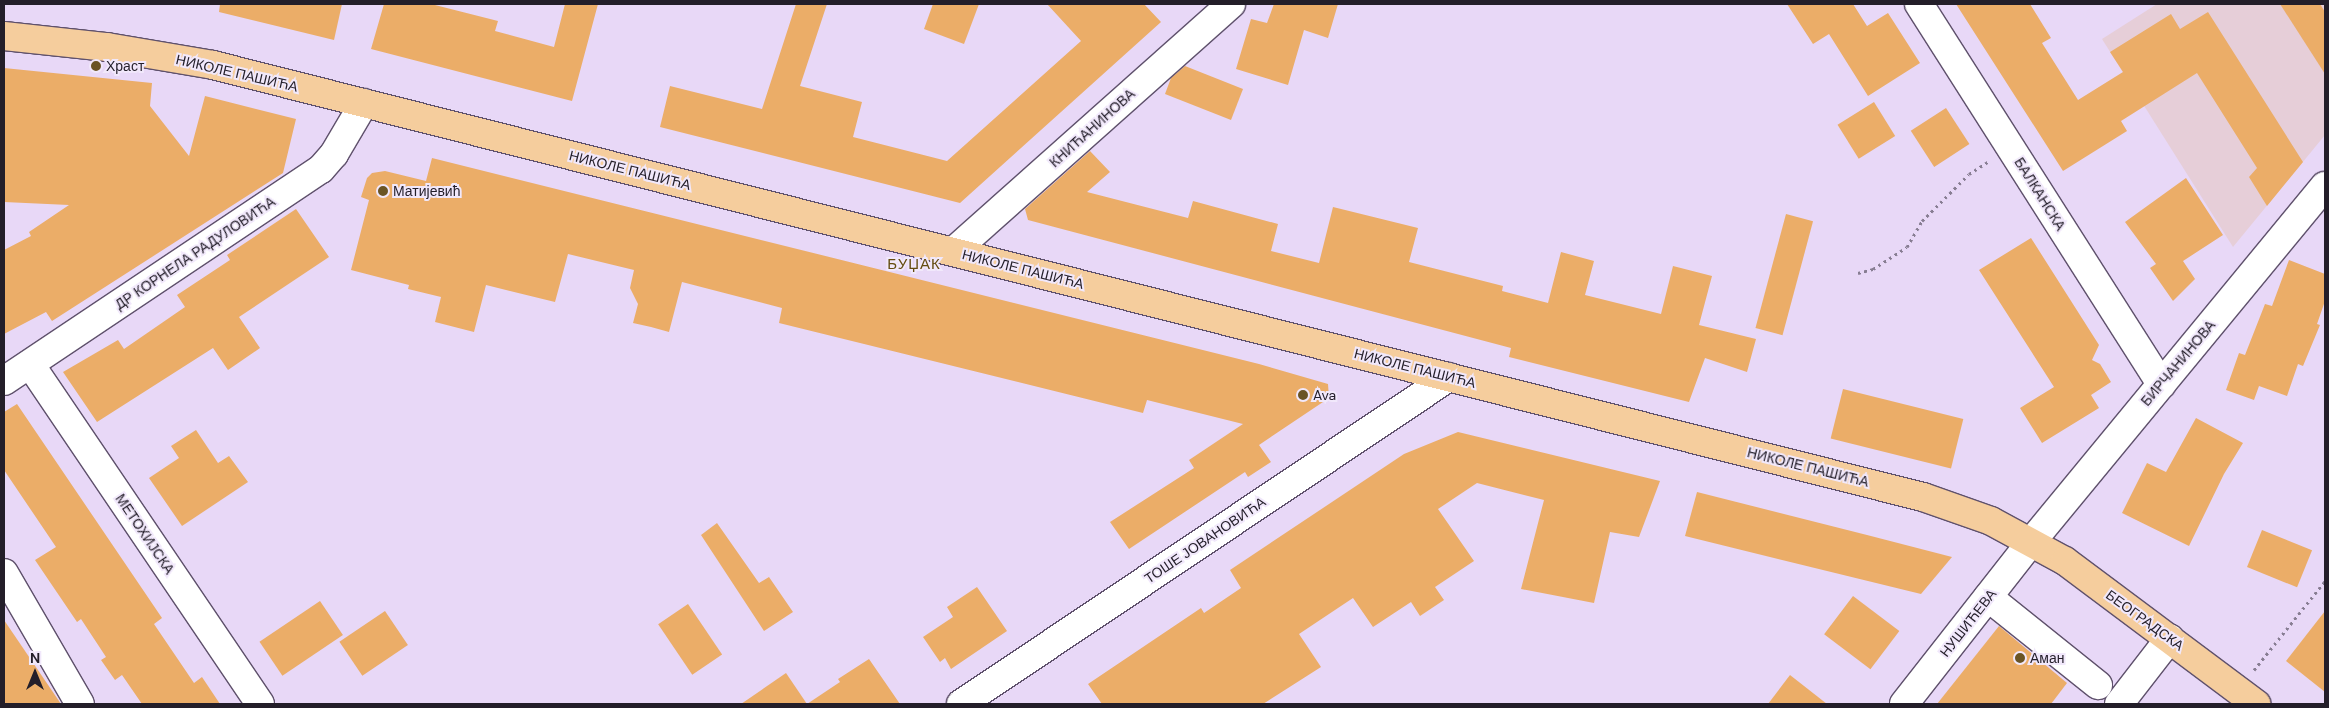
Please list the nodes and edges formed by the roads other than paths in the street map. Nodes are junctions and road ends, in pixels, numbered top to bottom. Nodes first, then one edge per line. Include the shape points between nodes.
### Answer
1 (1231, 4) edge
2 (1919, 4) edge
3 (4, 36) edge
4 (364, 103) junction
5 (2325, 186) edge
6 (954, 252) junction
7 (30, 364) junction
8 (1449, 376) junction
9 (4, 381) edge
10 (2161, 384) junction
11 (2032, 541) junction
12 (4, 573) edge
13 (1988, 597) junction
14 (2170, 638) junction
15 (2098, 685) dead end
16 (2247, 697) edge
17 (80, 704) edge
18 (260, 704) edge
19 (962, 704) edge
20 (1904, 704) edge
21 (2119, 704) edge

1 - 6 street, КНИЋАНИНОВА
2 - 10 street, БАЛКАНСКА
3 - 4 main road, НИКОЛЕ ПАШИЋА via 107,47 214,65
4 - 6 main road, НИКОЛЕ ПАШИЋА
4 - 7 street, ДР КОРНЕЛА РАДУЛОВИЋА via 334,154 321,169
5 - 10 street, БИРЧАНИНОВА
6 - 8 main road, НИКОЛЕ ПАШИЋА
7 - 9 street, ДР КОРНЕЛА РАДУЛОВИЋА
7 - 18 street, МЕТОХИЈСКА
8 - 11 main road, НИКОЛЕ ПАШИЋА via 1914,495 1991,521
8 - 19 street, ТОШЕ ЈОВАНОВИЋА
10 - 11 street, БИРЧАНИНОВА
11 - 13 street, НУШИЋЕВА
11 - 14 main road, БЕОГРАДСКА
12 - 17 street
13 - 15 street
13 - 20 street, НУШИЋЕВА
14 - 16 main road, БЕОГРАДСКА
14 - 21 street

